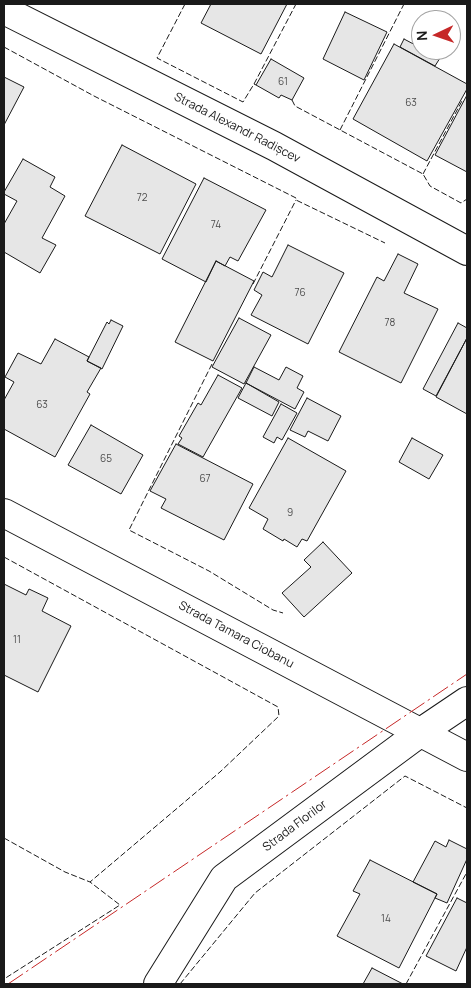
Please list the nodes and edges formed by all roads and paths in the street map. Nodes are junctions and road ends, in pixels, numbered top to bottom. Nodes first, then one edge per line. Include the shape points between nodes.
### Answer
1 (4, 10) edge
2 (467, 251) edge
3 (4, 513) edge
4 (467, 701) edge
5 (421, 732) junction
6 (467, 757) edge
7 (158, 984) edge

1 - 2 street, Strada Alexandr Radișcev via 274,146
3 - 5 street, Strada Tamara Ciobanu
4 - 5 street, Strada Florilor
5 - 6 street, Strada Tamara Ciobanu
5 - 7 street, Strada Florilor via 224,878

